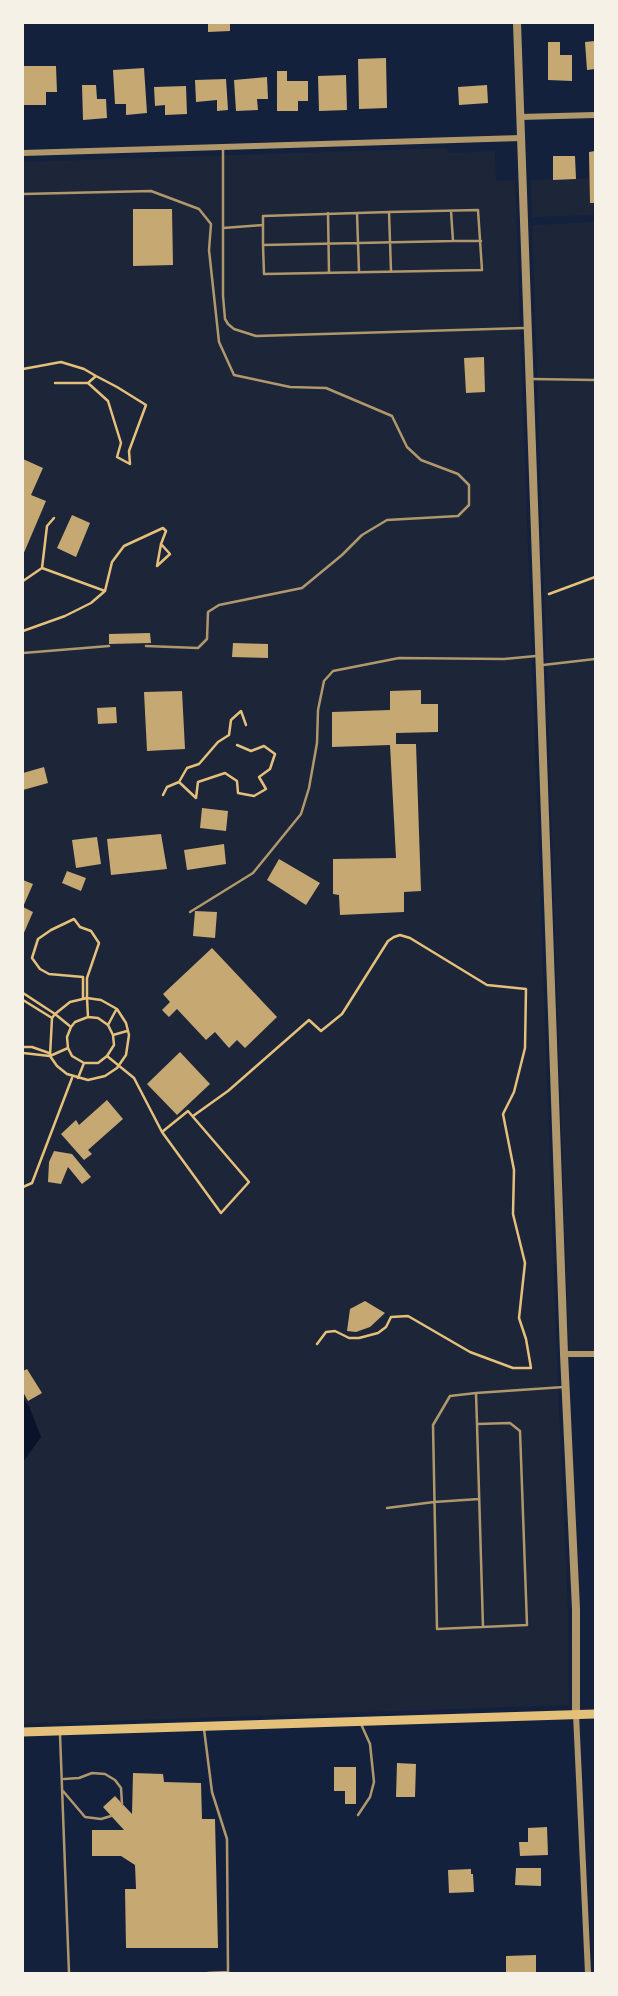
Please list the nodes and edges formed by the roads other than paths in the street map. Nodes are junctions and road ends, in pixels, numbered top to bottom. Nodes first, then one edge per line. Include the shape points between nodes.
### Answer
1 (517, 23) edge
2 (595, 115) edge
3 (520, 117) junction
4 (521, 138) junction
5 (223, 146) junction
6 (23, 153) edge
7 (23, 194) edge
8 (451, 211) junction
9 (389, 212) junction
10 (357, 213) junction
11 (328, 214) junction
12 (263, 225) junction
13 (223, 228) junction
14 (453, 241) junction
15 (481, 241) junction
16 (329, 243) junction
17 (358, 243) junction
18 (390, 243) junction
19 (263, 245) junction
20 (359, 272) junction
21 (391, 272) junction
22 (329, 273) junction
23 (528, 327) junction
24 (530, 379) junction
25 (595, 380) edge
26 (109, 646) dead end
27 (146, 646) dead end
28 (23, 653) edge
29 (595, 659) edge
30 (540, 660) junction
31 (190, 912) dead end
32 (564, 1354) junction
33 (595, 1354) edge
34 (566, 1387) junction
35 (476, 1393) junction
36 (477, 1424) junction
37 (479, 1499) junction
38 (434, 1502) junction
39 (387, 1508) dead end
40 (483, 1627) junction
41 (576, 1714) junction
42 (595, 1714) edge
43 (359, 1721) junction
44 (204, 1726) junction
45 (60, 1731) junction
46 (23, 1732) edge
47 (62, 1779) junction
48 (63, 1791) junction
49 (122, 1804) dead end
50 (358, 1815) dead end
51 (111, 1816) dead end
52 (595, 1913) edge
53 (587, 1914) junction
54 (69, 1973) edge
55 (208, 1973) edge
56 (588, 1973) edge

1 - 3 street
2 - 3 street
3 - 4 street
4 - 5 street
4 - 23 street
5 - 6 street
5 - 13 lane
7 - 27 lane via 151,191 199,209 211,223 209,250 219,342 234,375 290,387 326,388 391,416 407,447 421,460 458,474 469,485 469,505 458,516 387,520 302,588 208,612 207,639 198,648
8 - 9 lane
8 - 14 lane
8 - 15 lane via 478,210
9 - 10 lane
9 - 18 lane
10 - 11 lane
10 - 17 lane
11 - 12 lane via 263,215
11 - 16 lane
12 - 13 lane
12 - 19 lane
13 - 23 lane via 225,318 246,334
14 - 15 lane
14 - 18 lane
15 - 21 lane via 482,270
16 - 17 lane
16 - 19 lane
16 - 22 lane
17 - 18 lane
17 - 20 lane
18 - 21 lane
19 - 22 lane via 264,274
20 - 21 lane
20 - 22 lane
23 - 24 street
24 - 25 lane
24 - 30 street
26 - 28 lane
29 - 30 lane
30 - 31 lane via 399,658 333,671 324,681 316,754 301,814 253,873
30 - 32 street
32 - 33 street
32 - 34 street
34 - 35 lane
34 - 41 street
35 - 36 lane
35 - 38 lane via 450,1396 433,1425
36 - 37 lane
36 - 40 lane via 510,1423 520,1431 526,1590 527,1625
37 - 38 lane
37 - 40 lane
38 - 39 lane
38 - 40 lane via 437,1629
41 - 42 main road
41 - 43 main road
41 - 53 street
43 - 44 main road
43 - 50 lane via 370,1744 374,1782
44 - 45 main road
44 - 55 lane via 212,1792 227,1839 229,1972
45 - 46 main road
45 - 47 lane
47 - 48 lane
47 - 49 lane via 105,1774 121,1788
48 - 51 lane via 85,1816
48 - 54 lane
52 - 53 street
53 - 56 street

